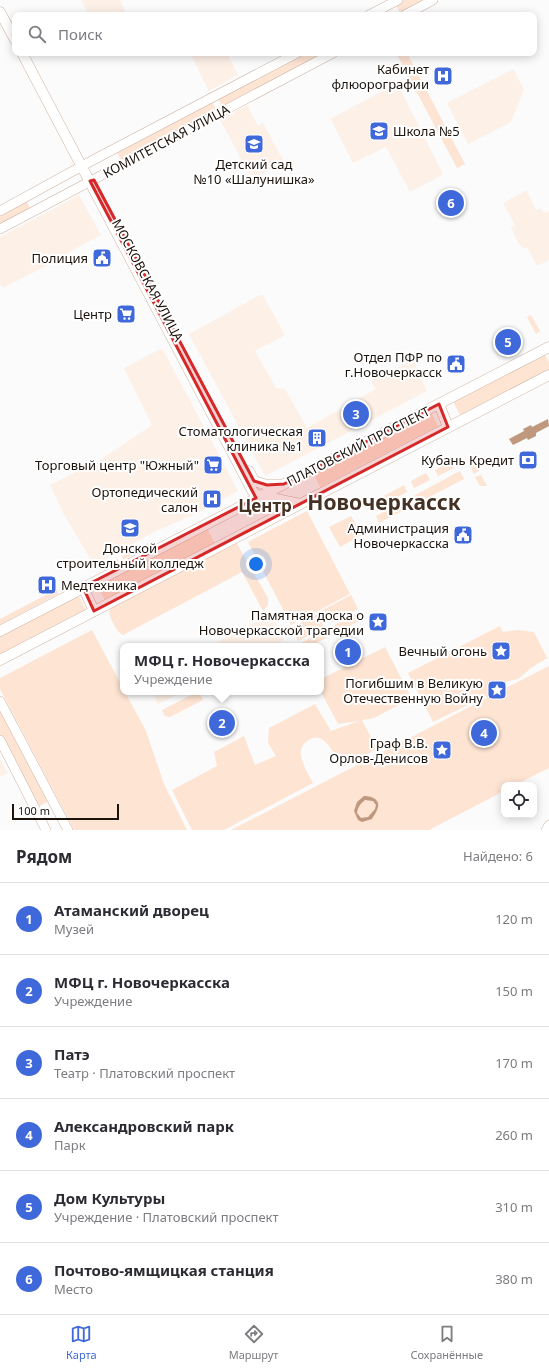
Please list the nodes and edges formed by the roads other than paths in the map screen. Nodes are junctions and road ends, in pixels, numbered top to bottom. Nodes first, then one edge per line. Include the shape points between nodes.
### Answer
1 (398, 0) edge
2 (433, 0) edge
3 (0, 3) edge
4 (0, 12) edge
5 (375, 12) edge
6 (411, 12) edge
7 (12, 26) edge
8 (12, 34) edge
9 (24, 56) edge
10 (28, 56) edge
11 (291, 56) edge
12 (327, 56) edge
13 (84, 166) junction
14 (92, 180) junction
15 (0, 211) edge
16 (0, 229) edge
17 (549, 346) edge
18 (549, 375) edge
19 (439, 404) junction
20 (448, 427) junction
21 (250, 483) junction
22 (284, 484) junction
23 (262, 496) junction
24 (300, 504) junction
25 (242, 505) junction
26 (83, 587) junction
27 (94, 611) junction
28 (0, 631) edge
29 (0, 660) edge
30 (0, 701) edge
31 (0, 740) edge
32 (549, 825) edge
33 (46, 830) edge
34 (68, 830) edge
35 (546, 830) edge

1 - 5 street
2 - 6 street
3 - 7 main road
4 - 8 main road
9 - 13 main road, МОСКОВСКАЯ УЛИЦА
10 - 13 main road, МОСКОВСКАЯ УЛИЦА
11 - 13 street, КОМИТЕТСКАЯ УЛИЦА
12 - 14 street, КОМИТЕТСКАЯ УЛИЦА
13 - 14 main road, МОСКОВСКАЯ УЛИЦА
13 - 15 street, КОМИТЕТСКАЯ УЛИЦА
14 - 16 street, КОМИТЕТСКАЯ УЛИЦА
14 - 21 main road, МОСКОВСКАЯ УЛИЦА
14 - 22 main road, МОСКОВСКАЯ УЛИЦА via 254,481 267,485
17 - 19 main road, ПЛАТОВСКИЙ ПРОСПЕКТ
18 - 20 main road, ПЛАТОВСКИЙ ПРОСПЕКТ
19 - 20 main road, ПЛАТОВСКИЙ ПРОСПЕКТ
19 - 22 main road, ПЛАТОВСКИЙ ПРОСПЕКТ
20 - 24 main road, ПЛАТОВСКИЙ ПРОСПЕКТ
21 - 23 main road, МОСКОВСКАЯ УЛИЦА via 254,492
21 - 25 main road via 248,497
22 - 23 main road, ПЛАТОВСКИЙ ПРОСПЕКТ
23 - 24 main road
23 - 25 main road, ПЛАТОВСКИЙ ПРОСПЕКТ
24 - 27 main road, ПЛАТОВСКИЙ ПРОСПЕКТ
25 - 26 main road, ПЛАТОВСКИЙ ПРОСПЕКТ
26 - 27 main road
26 - 28 main road, ПЛАТОВСКИЙ ПРОСПЕКТ
27 - 29 main road, ПЛАТОВСКИЙ ПРОСПЕКТ
30 - 34 street
31 - 33 street
32 - 35 street

